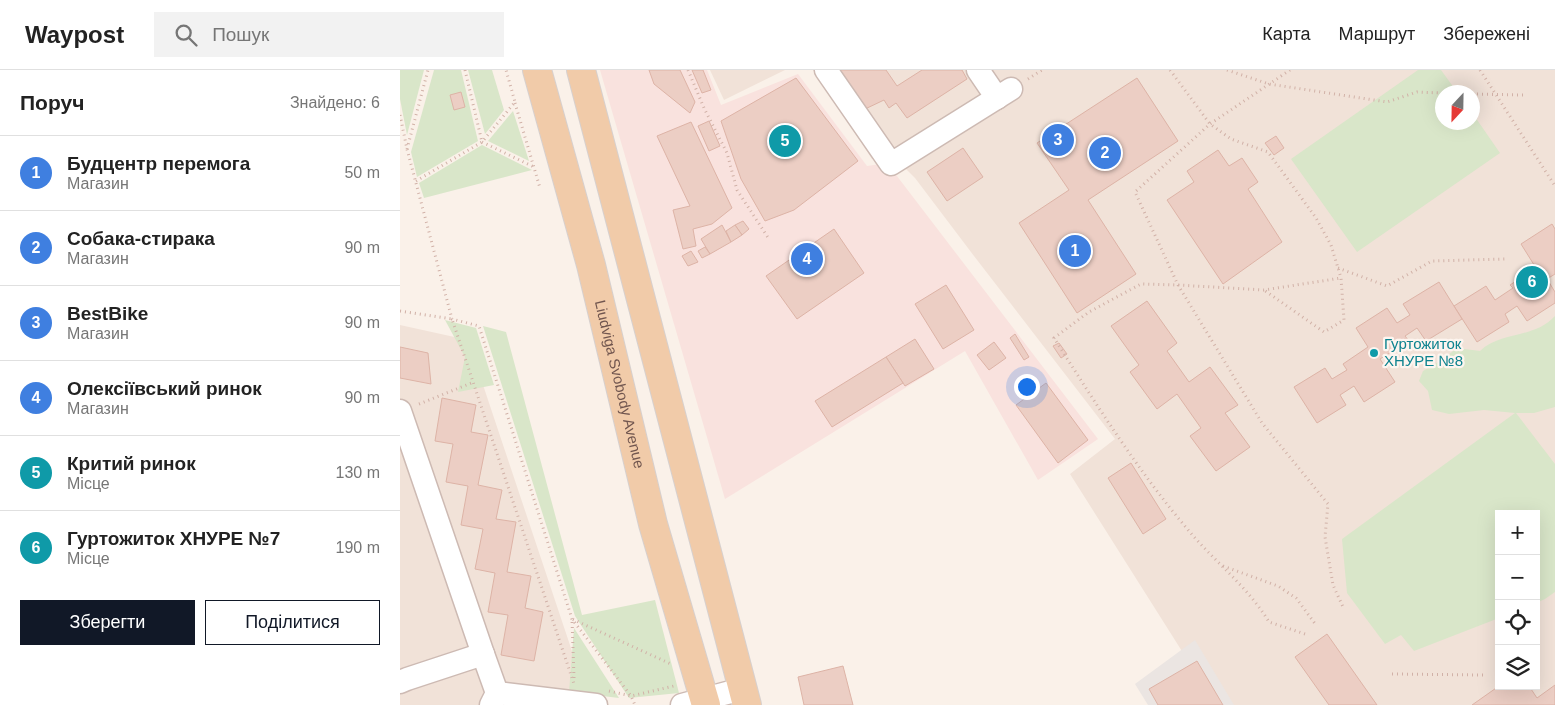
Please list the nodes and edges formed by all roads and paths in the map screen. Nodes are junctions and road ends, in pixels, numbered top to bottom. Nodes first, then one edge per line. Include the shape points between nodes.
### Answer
1 (428, 70) edge
2 (465, 70) edge
3 (506, 70) edge
4 (537, 70) edge
5 (581, 70) edge
6 (688, 70) edge
7 (826, 70) edge
8 (978, 70) edge
9 (1170, 70) edge
10 (1227, 70) edge
11 (1290, 70) edge
12 (1480, 70) edge
13 (1270, 84) junction
14 (1435, 93) edge
15 (1480, 94) edge
16 (1496, 95) junction
17 (1523, 95) dead end
18 (515, 102) junction
19 (400, 115) edge
20 (1210, 124) junction
21 (482, 142) junction
22 (407, 149) junction
23 (534, 167) junction
24 (416, 181) junction
25 (1555, 186) edge
26 (540, 188) dead end
27 (769, 239) dead end
28 (1505, 260) dead end
29 (1338, 268) junction
30 (1341, 278) junction
31 (1178, 284) junction
32 (1264, 290) junction
33 (400, 311) edge
34 (452, 319) junction
35 (474, 382) junction
36 (408, 408) edge
37 (1220, 564) junction
38 (1343, 607) dead end
39 (572, 619) junction
40 (1316, 625) dead end
41 (1305, 634) dead end
42 (483, 654) junction
43 (676, 666) dead end
44 (1392, 674) dead end
45 (1483, 675) dead end
46 (400, 682) edge
47 (631, 696) junction
48 (745, 697) edge
49 (600, 698) edge
50 (494, 699) edge
51 (695, 703) edge
52 (634, 705) edge

1 - 22 path
2 - 21 path
3 - 18 path
4 - 51 main road, Liudviga Svobody Avenue via 591,264
5 - 48 main road
6 - 27 path via 727,153 737,190
7 - 8 lane via 891,164 1004,93
9 - 20 path
10 - 13 path
11 - 13 path
12 - 16 path
13 - 14 path via 1387,102 1417,92
13 - 20 path
15 - 16 path
16 - 17 path
16 - 25 path
18 - 21 path
18 - 23 path
19 - 22 path
20 - 29 path via 1231,139 1268,152 1316,218 1331,245
20 - 31 path via 1135,192
21 - 23 path
21 - 24 path
22 - 24 path
23 - 26 path
24 - 34 path
28 - 29 path via 1432,261 1387,286
29 - 30 path
30 - 32 path
30 - 32 path via 1344,320 1324,332
31 - 32 path
31 - 37 path via 1141,284 1089,312 1054,338 1105,420 1177,516
31 - 38 path via 1262,423 1328,504 1325,537 1333,585
33 - 34 path
34 - 35 path
34 - 39 path via 479,326
35 - 36 path
35 - 39 path via 574,684
36 - 42 lane
37 - 40 path via 1278,586 1296,598
37 - 41 path via 1259,605 1269,622
39 - 43 path
39 - 47 path
42 - 46 lane
42 - 50 lane
44 - 45 path
47 - 49 path
47 - 51 path via 680,684
47 - 52 path
48 - 51 lane
49 - 50 lane

